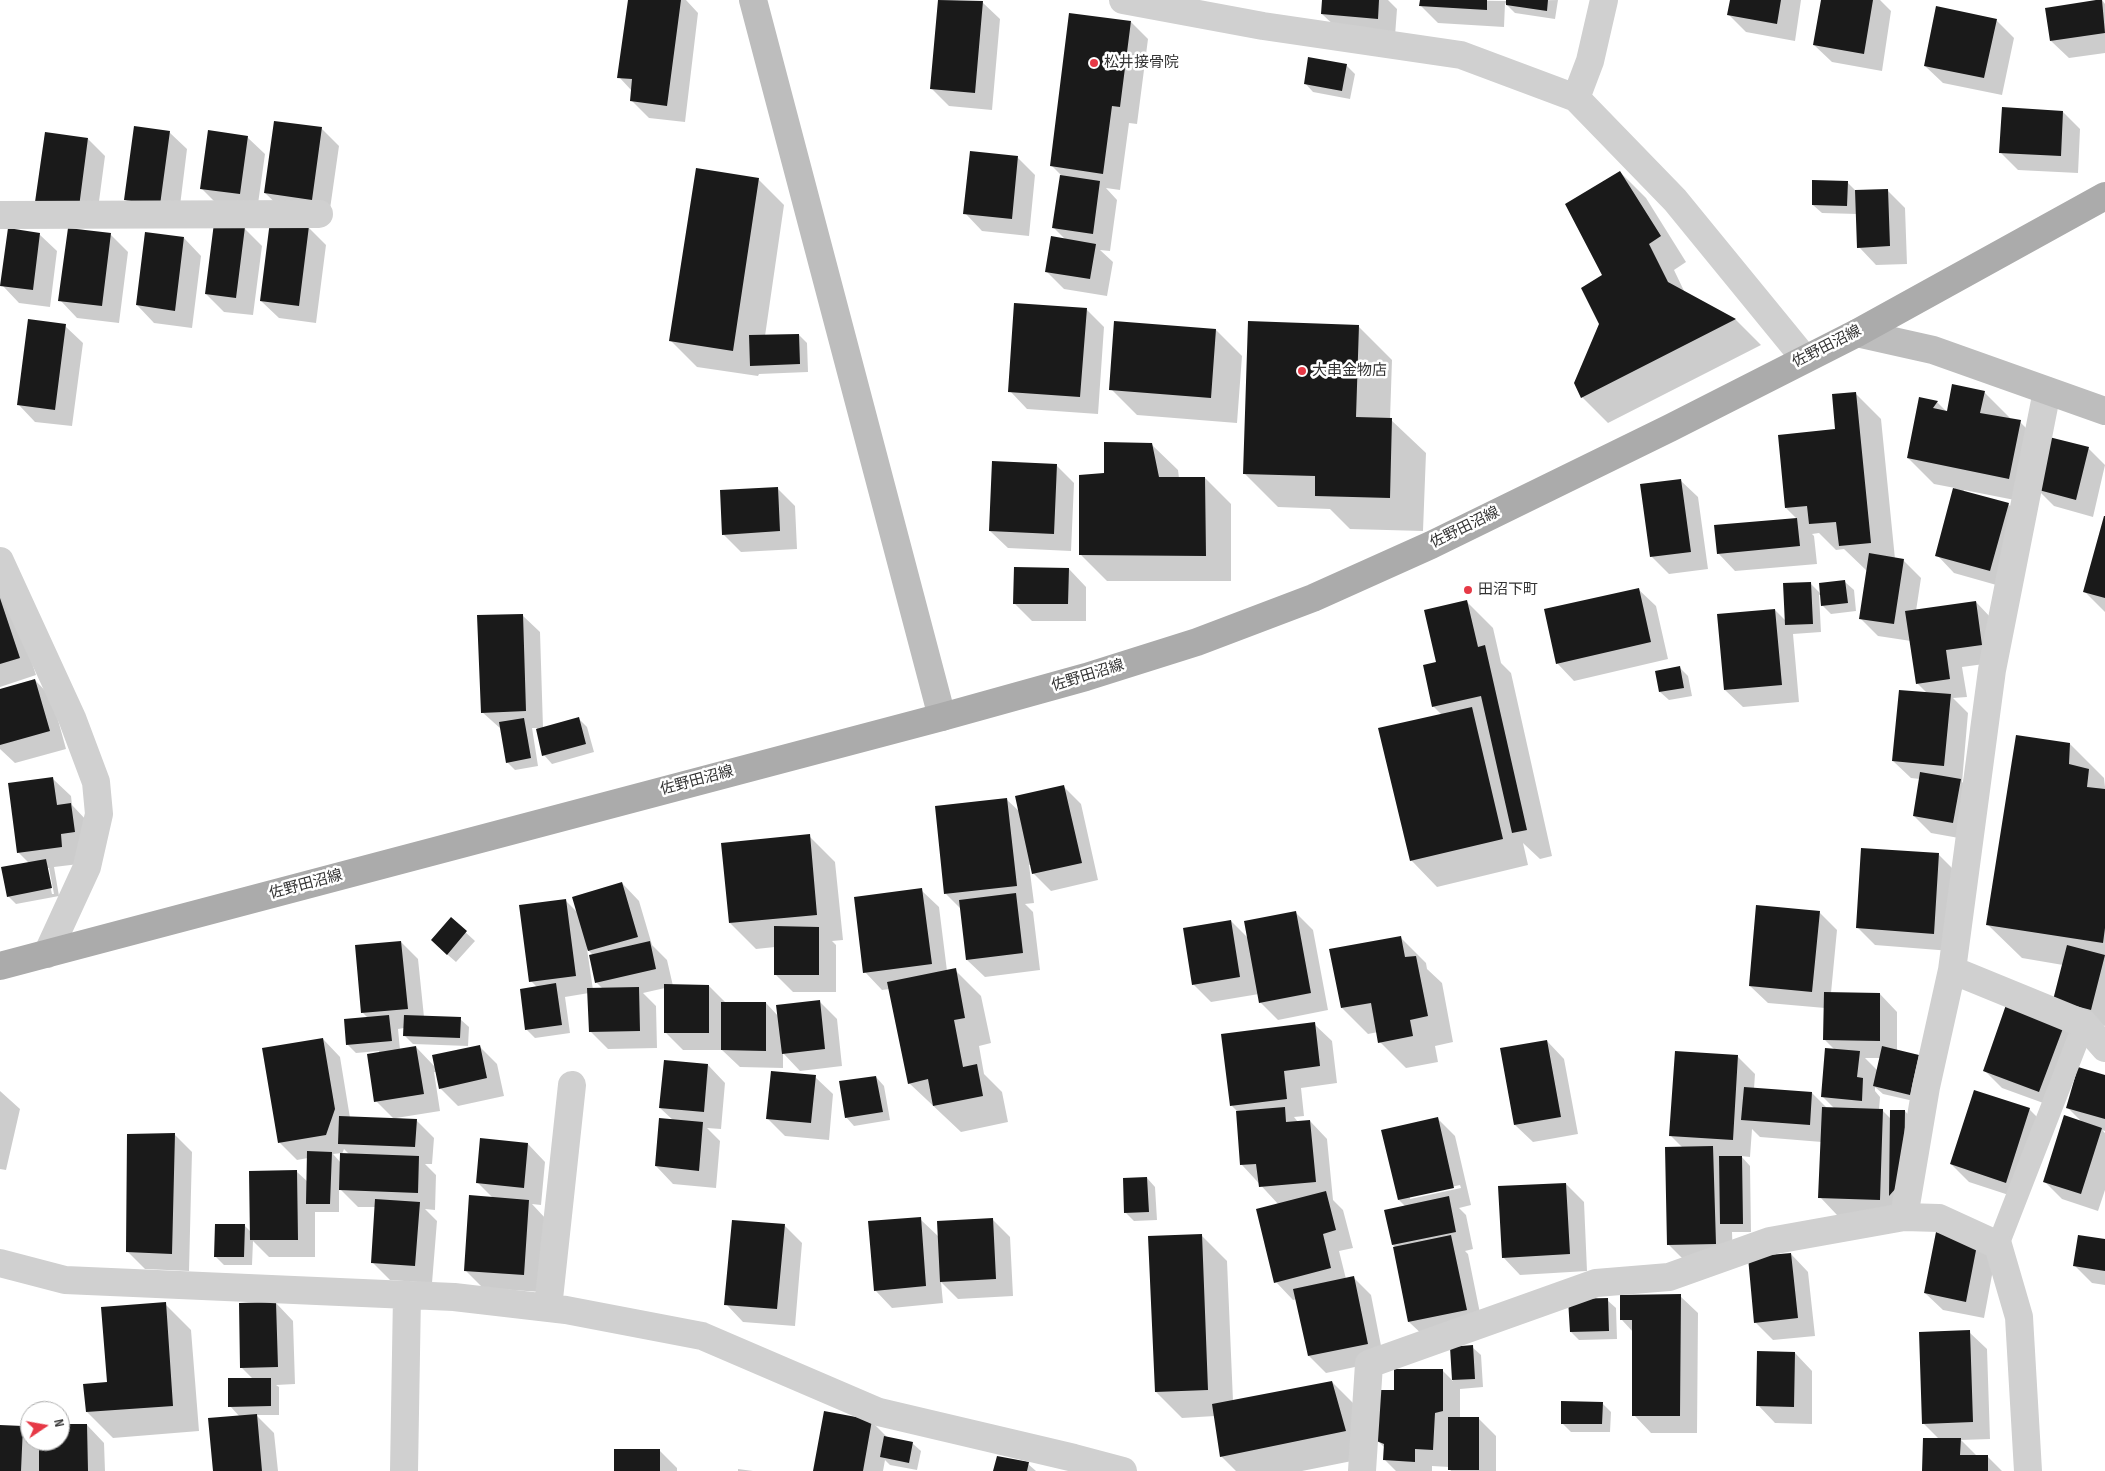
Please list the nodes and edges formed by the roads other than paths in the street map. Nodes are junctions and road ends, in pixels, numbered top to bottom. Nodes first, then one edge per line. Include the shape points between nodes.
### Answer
1 (754, 0) edge
2 (1123, 0) edge
3 (1604, 0) edge
4 (1249, 12) edge
5 (1576, 98) junction
6 (2105, 196) edge
7 (319, 214) dead end
8 (0, 215) edge
9 (1857, 333) junction
10 (1806, 359) junction
11 (2047, 390) junction
12 (2105, 411) edge
13 (0, 561) edge
14 (942, 716) junction
15 (47, 954) junction
16 (0, 966) edge
17 (1952, 970) junction
18 (2084, 1024) junction
19 (2105, 1048) edge
20 (572, 1086) dead end
21 (1904, 1217) junction
22 (1998, 1245) junction
23 (0, 1263) edge
24 (407, 1295) junction
25 (548, 1308) junction
26 (1075, 1464) edge
27 (404, 1471) edge
28 (1123, 1471) edge
29 (1362, 1471) edge
30 (2028, 1471) edge

1 - 14 street
2 - 4 street
3 - 5 street via 1590,61
4 - 5 street via 1461,55
5 - 10 street via 1675,200
6 - 9 main road, 佐野田沼線
7 - 8 street
9 - 10 main road, 佐野田沼線
9 - 11 street via 1932,350
10 - 14 main road, 佐野田沼線 via 1520,502 1313,598 1188,645
11 - 12 street
11 - 17 street via 1992,670
13 - 15 street via 72,718 96,782 99,814 87,867
14 - 15 main road, 佐野田沼線
15 - 16 main road, 佐野田沼線
17 - 18 street
17 - 21 street via 1926,1087
18 - 19 street
18 - 22 lane
20 - 25 street
21 - 22 street via 1939,1218
21 - 29 street via 1770,1241 1668,1277 1596,1284 1369,1364
22 - 30 street via 2019,1317
23 - 24 street via 64,1280
24 - 25 street
24 - 27 street
25 - 26 street via 702,1336 879,1412
26 - 28 street

